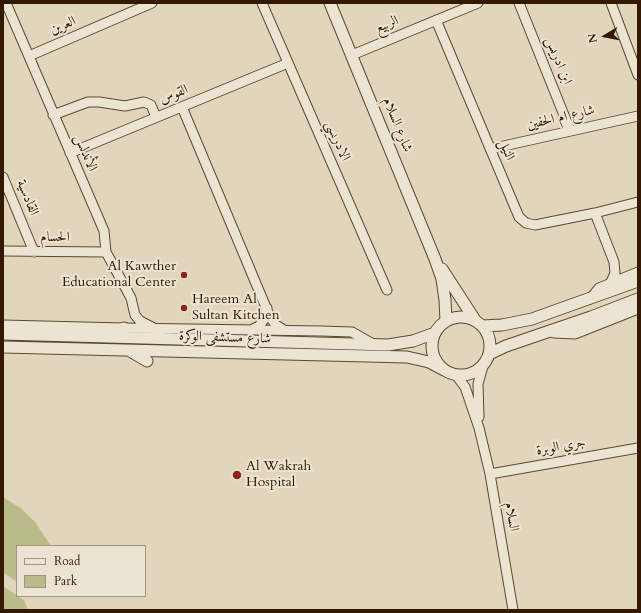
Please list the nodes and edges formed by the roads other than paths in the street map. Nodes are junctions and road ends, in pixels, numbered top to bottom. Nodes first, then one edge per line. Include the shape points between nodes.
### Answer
1 (6, 3) edge
2 (152, 3) edge
3 (262, 3) edge
4 (330, 3) edge
5 (478, 3) edge
6 (519, 3) edge
7 (611, 3) edge
8 (436, 20) junction
9 (352, 55) junction
10 (635, 55) edge
11 (29, 56) junction
12 (288, 63) junction
13 (638, 75) edge
14 (182, 107) junction
15 (53, 115) junction
16 (638, 116) edge
17 (156, 118) junction
18 (570, 130) junction
19 (490, 149) junction
20 (70, 153) junction
21 (3, 177) edge
22 (638, 202) edge
23 (595, 213) junction
24 (3, 251) edge
25 (34, 252) junction
26 (106, 252) junction
27 (435, 259) junction
28 (614, 262) junction
29 (636, 276) edge
30 (610, 284) junction
31 (387, 290) dead end
32 (638, 299) edge
33 (589, 300) junction
34 (267, 308) junction
35 (638, 308) edge
36 (135, 314) junction
37 (446, 321) junction
38 (479, 323) junction
39 (3, 325) edge
40 (124, 328) junction
41 (154, 328) junction
42 (284, 330) junction
43 (251, 331) junction
44 (549, 331) junction
45 (435, 333) junction
46 (3, 334) edge
47 (99, 338) junction
48 (373, 344) junction
49 (3, 347) edge
50 (128, 350) junction
51 (490, 354) junction
52 (147, 361) dead end
53 (483, 366) junction
54 (444, 370) junction
55 (456, 375) junction
56 (479, 428) junction
57 (638, 448) edge
58 (490, 474) junction
59 (513, 610) edge

1 - 11 street, الأندلس
2 - 11 street, العرين
3 - 12 street, الادريسي
4 - 9 street, شارع السلام
5 - 8 street, الربيع
6 - 18 street, ابن ادريس
7 - 10 street
8 - 9 street, الربيع
8 - 19 street, النيل
9 - 27 street, شارع السلام
10 - 13 street
11 - 15 street, الأندلس
12 - 14 street, القوس
12 - 31 street, الادريسي
14 - 17 street, القوس
14 - 34 street
15 - 17 street via 88,102 126,106 144,102 151,105
15 - 20 street, الأندلس
16 - 18 street, شارع ام الحفين
17 - 20 street, القوس
18 - 19 street, شارع ام الحفين
19 - 23 street, النيل via 519,217 526,223 535,225
20 - 26 street, الأندلس via 104,232
21 - 25 street, القادسية
22 - 23 street, النيل
23 - 28 street
24 - 25 street, الحسام
25 - 26 street, الحسام
26 - 36 street, الأندلس via 131,298
27 - 37 street, شارع السلام via 446,300
27 - 38 street, شارع السلام
28 - 29 street via 622,270
28 - 30 street via 615,273
29 - 30 street
29 - 33 street
30 - 33 street via 599,288
32 - 44 street
33 - 38 street via 532,319 502,325
34 - 42 street via 273,321
34 - 43 street via 265,318
35 - 44 street via 575,333 561,334
36 - 40 street
36 - 41 street via 146,325
37 - 38 street via 460,317
37 - 45 street
38 - 51 street via 490,339
39 - 40 street, شارع مستشفى الوكرة
40 - 41 street, شارع مستشفى الوكرة
40 - 47 street
41 - 43 street, شارع مستشفى الوكرة
42 - 43 street, شارع مستشفى الوكرة
42 - 48 street, شارع مستشفى الوكرة via 352,332
44 - 51 street
45 - 48 street, شارع مستشفى الوكرة via 413,341 388,345
45 - 54 street via 432,341 433,353
46 - 47 street, شارع مستشفى الوكرة
47 - 48 street, شارع مستشفى الوكرة
49 - 50 street, شارع مستشفى الوكرة
50 - 52 street
50 - 54 street, شارع مستشفى الوكرة via 408,357 429,362
51 - 53 street
53 - 55 street via 466,375
53 - 56 street, السلام via 478,384
54 - 55 street
55 - 56 street, السلام via 465,387
56 - 58 street, السلام
57 - 58 street, جري الوبرة
58 - 59 street, السلام

